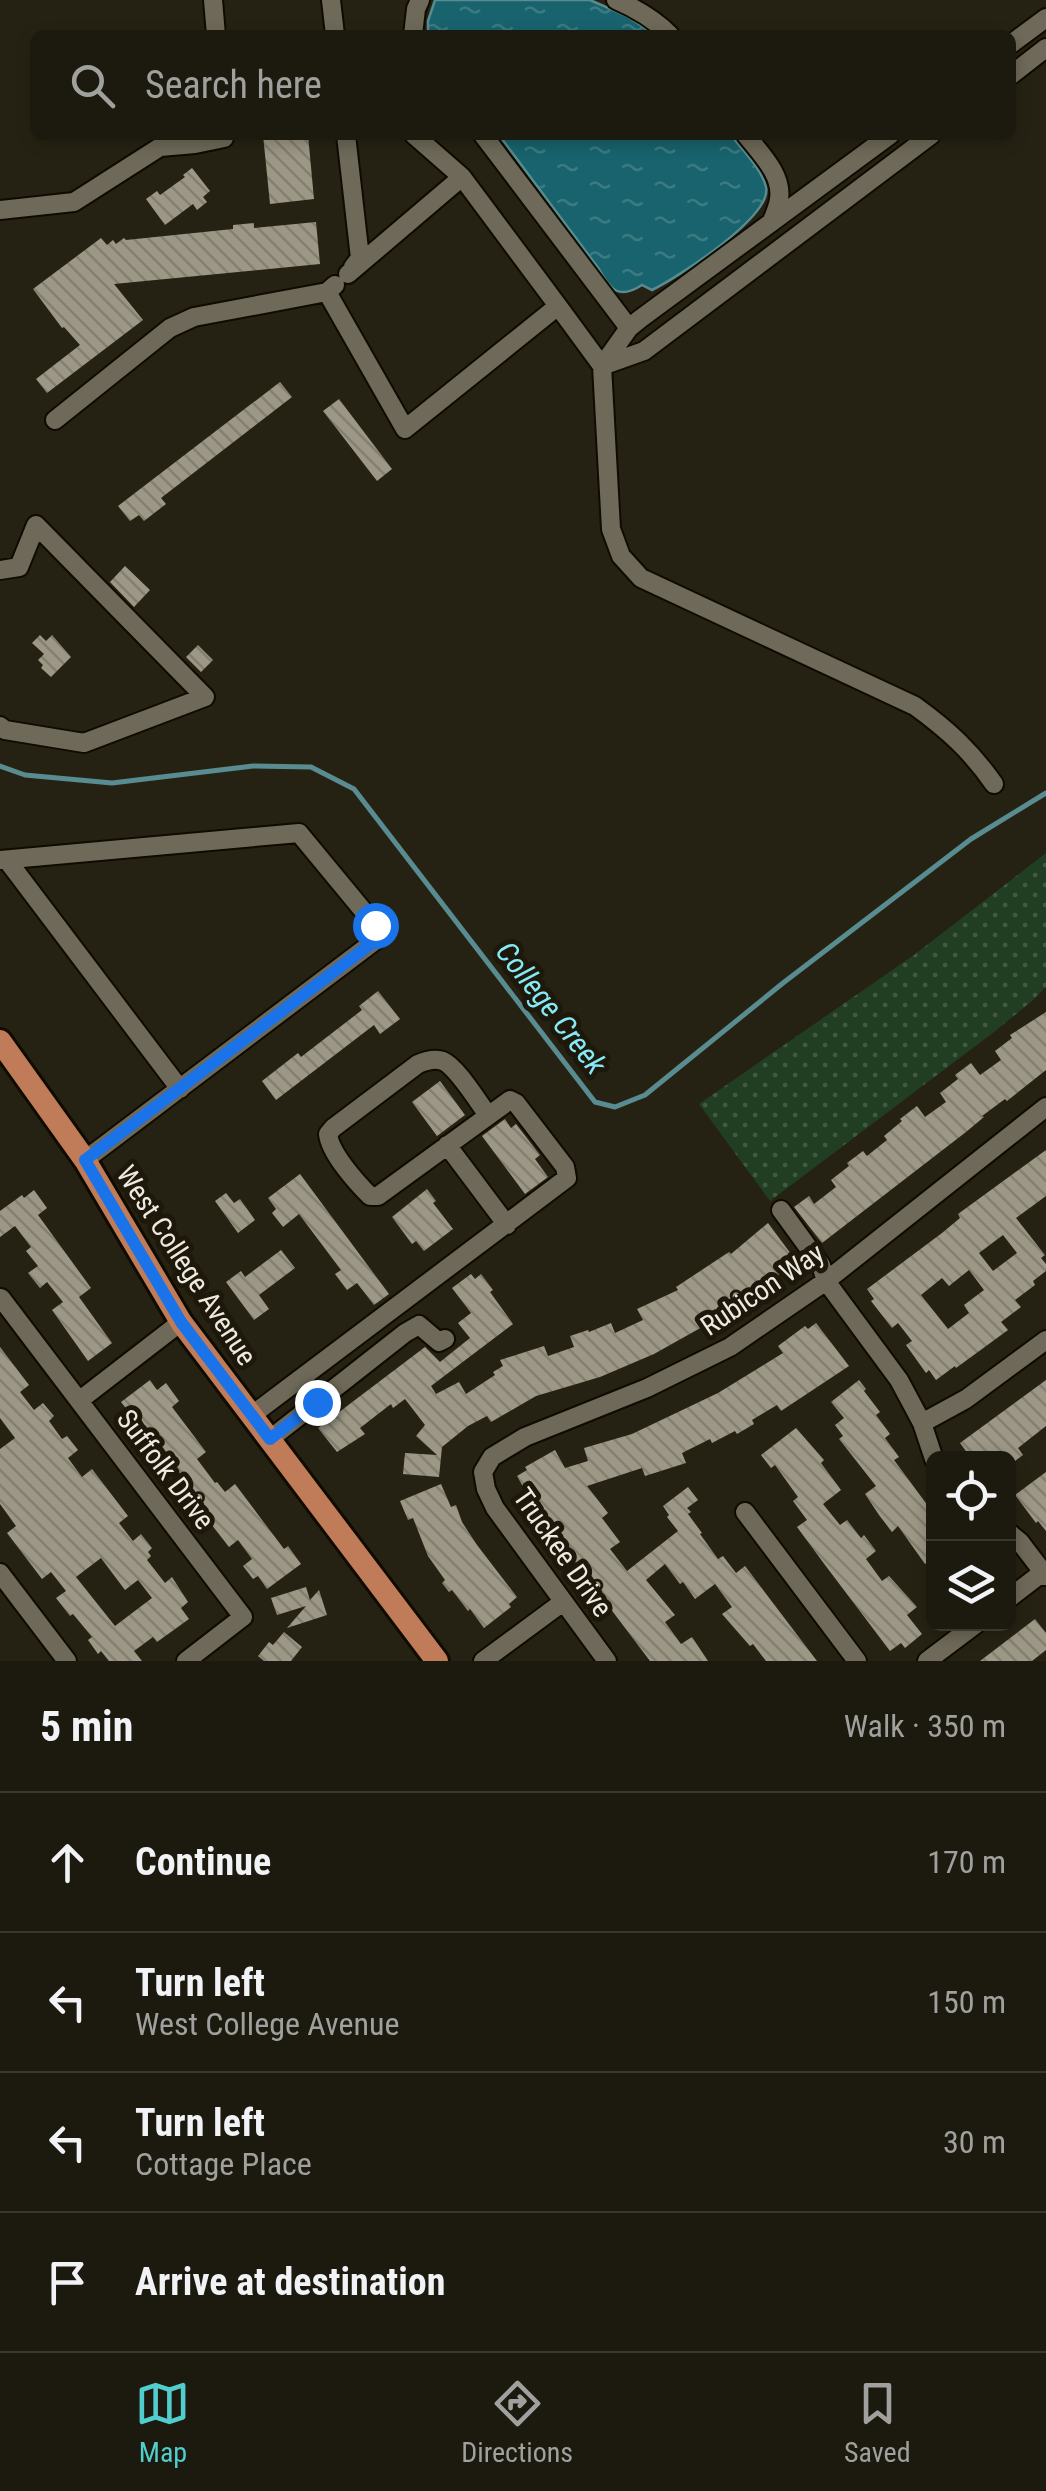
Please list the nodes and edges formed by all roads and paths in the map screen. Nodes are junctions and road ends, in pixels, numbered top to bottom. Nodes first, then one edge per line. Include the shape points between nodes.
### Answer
1 (213, 0) edge
2 (330, 0) edge
3 (420, 0) edge
4 (616, 0) edge
5 (1046, 18) edge
6 (216, 30) edge
7 (333, 30) edge
8 (414, 30) edge
9 (665, 30) edge
10 (1016, 40) edge
11 (1046, 48) edge
12 (1016, 71) edge
13 (214, 140) edge
14 (347, 140) edge
15 (420, 140) edge
16 (488, 140) edge
17 (750, 140) edge
18 (883, 140) edge
19 (924, 140) edge
20 (462, 178) junction
21 (0, 210) edge
22 (771, 224) junction
23 (348, 274) junction
24 (327, 292) junction
25 (558, 306) junction
26 (629, 328) junction
27 (602, 366) junction
28 (55, 420) dead end
29 (0, 570) edge
30 (0, 726) edge
31 (994, 784) dead end
32 (4, 860) edge
33 (0, 1041) edge
34 (180, 1090) junction
35 (1046, 1107) edge
36 (488, 1115) junction
37 (447, 1145) junction
38 (85, 1160) junction
39 (781, 1210) dead end
40 (507, 1224) junction
41 (826, 1281) junction
42 (1, 1299) edge
43 (181, 1322) junction
44 (445, 1339) dead end
45 (1046, 1340) edge
46 (80, 1400) junction
47 (252, 1415) junction
48 (922, 1422) junction
49 (270, 1439) junction
50 (931, 1451) edge
51 (483, 1472) joint
52 (745, 1512) dead end
53 (1016, 1539) edge
54 (0, 1573) edge
55 (1045, 1573) edge
56 (1016, 1593) edge
57 (563, 1602) junction
58 (967, 1631) edge
59 (67, 1661) edge
60 (186, 1661) edge
61 (438, 1661) edge
62 (483, 1661) edge
63 (606, 1661) edge
64 (858, 1661) edge
65 (927, 1661) edge

1 - 6 street
2 - 7 street
3 - 8 street
4 - 9 street
5 - 10 street
11 - 12 street
13 - 21 street via 160,147 74,202
14 - 23 street via 360,258
15 - 20 street
16 - 26 street
17 - 22 street via 779,185
18 - 22 street
19 - 27 street via 644,351
20 - 23 street
20 - 25 street
22 - 26 street
23 - 24 street
24 - 25 street via 405,429
24 - 28 street via 194,317 170,328
25 - 27 street
26 - 27 street
27 - 31 street via 611,529 621,556 641,578 915,706 946,728
29 - 30 street via 20,567 36,525 205,697 84,743
32 - 34 street
32 - 34 street via 299,833 375,925 376,940
33 - 38 main road, West College Avenue
34 - 38 street
35 - 41 street, Rubicon Way
36 - 37 street
36 - 37 street via 452,1068 427,1060 328,1134 370,1196
36 - 40 street via 516,1102 568,1173
37 - 40 street
38 - 43 main road, West College Avenue
39 - 41 street
40 - 47 street
41 - 48 street
41 - 51 street, Rubicon Way via 730,1347 525,1437 492,1457
42 - 46 street, Suffolk Drive
43 - 46 street
43 - 47 main road, West College Avenue
44 - 49 street via 439,1342 419,1325 405,1333
45 - 48 street via 966,1399
46 - 60 street, Suffolk Drive via 243,1618
47 - 49 main road, West College Avenue
48 - 50 street
49 - 61 main road, West College Avenue
51 - 57 street, Truckee Drive via 495,1508
52 - 64 street
53 - 55 street
54 - 59 street
55 - 56 street
57 - 62 street
57 - 63 street, Truckee Drive
58 - 65 street

